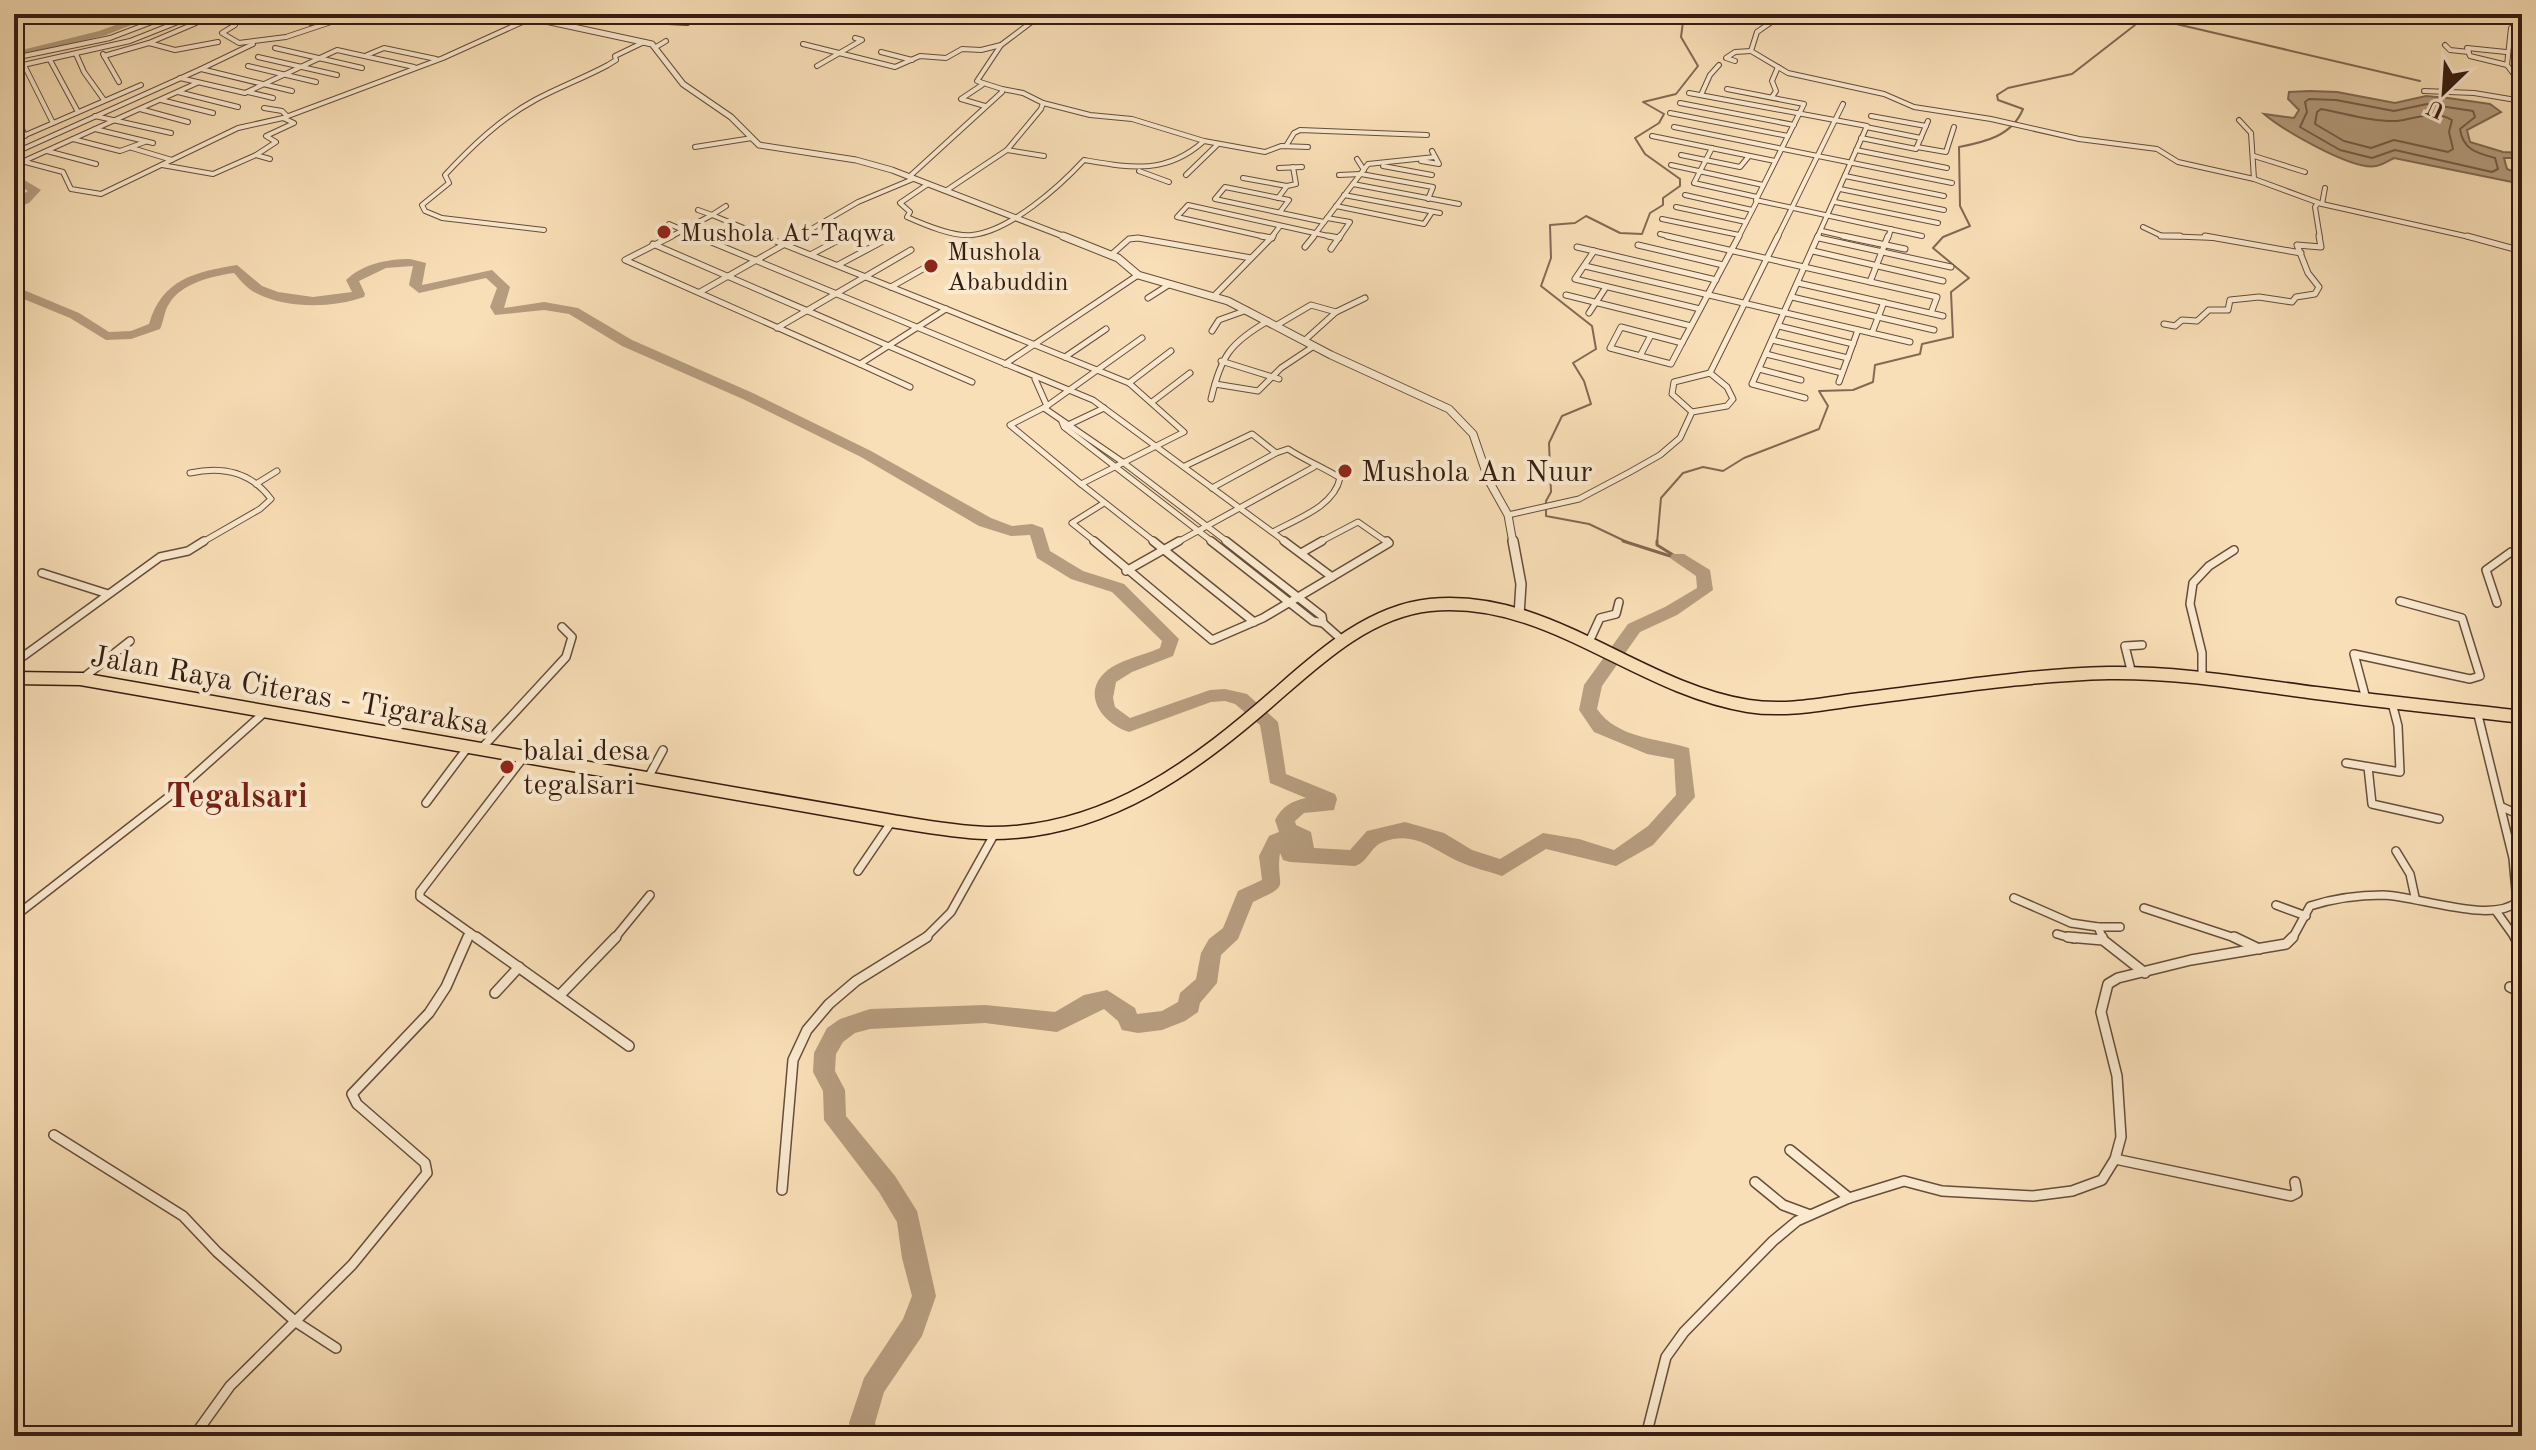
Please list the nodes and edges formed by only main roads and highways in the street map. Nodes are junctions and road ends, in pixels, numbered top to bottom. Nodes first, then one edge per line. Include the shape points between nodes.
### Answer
1 (14, 678) edge
2 (2522, 717) edge

1 - 2 main road, Jalan Raya Citeras - Tigaraksa via 81,679 892,821 995,833 1056,827 1132,802 1186,769 1341,639 1395,613 1429,605 1462,604 1519,615 1695,691 1767,707 2087,674 2202,677

